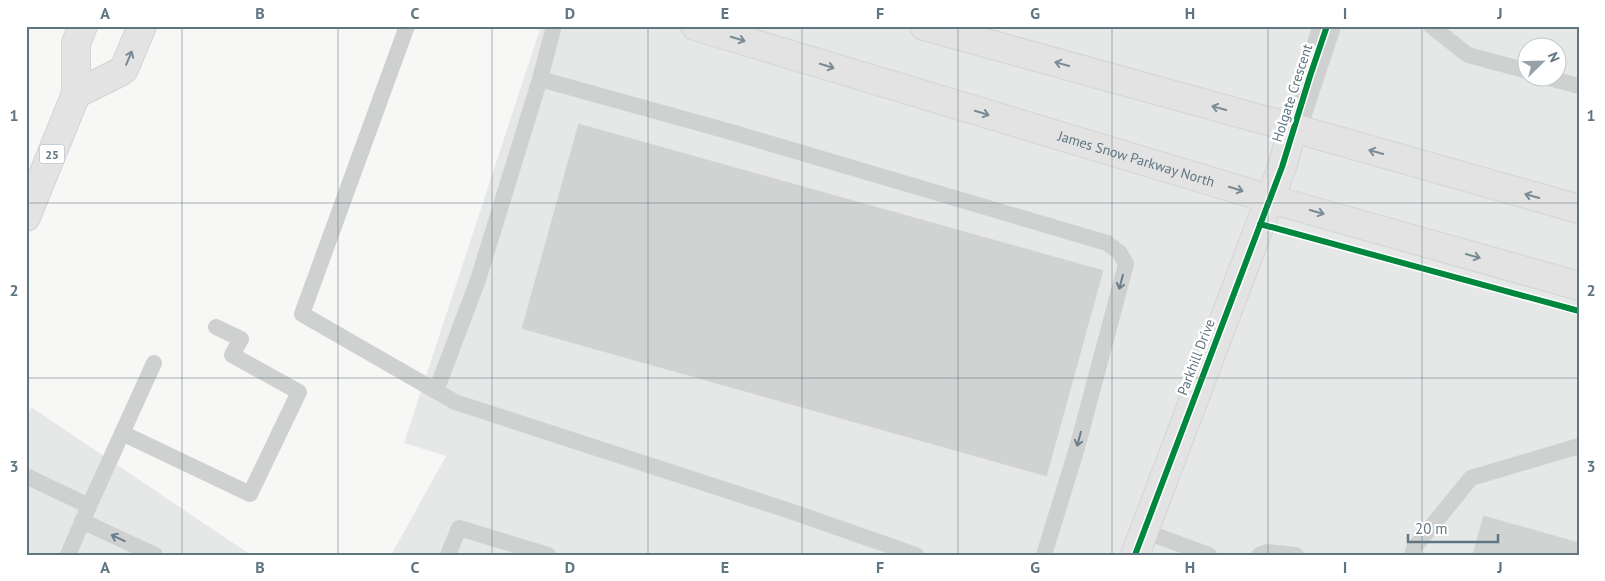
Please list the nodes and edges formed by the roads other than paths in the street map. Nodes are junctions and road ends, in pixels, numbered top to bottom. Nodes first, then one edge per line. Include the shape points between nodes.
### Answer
1 (83, 26) edge
2 (142, 26) edge
3 (407, 26) edge
4 (554, 26) edge
5 (695, 26) edge
6 (924, 26) edge
7 (1327, 26) edge
8 (1431, 26) edge
9 (1518, 68) edge
10 (540, 79) junction
11 (76, 94) junction
12 (1293, 128) junction
13 (1282, 168) joint
14 (1270, 199) junction
15 (1579, 209) edge
16 (26, 216) edge
17 (1579, 286) edge
18 (216, 327) dead end
19 (154, 363) dead end
20 (436, 391) junction
21 (122, 433) junction
22 (1579, 446) edge
23 (26, 476) edge
24 (86, 513) junction
25 (1139, 543) edge
26 (68, 555) edge
27 (154, 555) edge
28 (448, 555) edge
29 (548, 555) edge
30 (916, 555) edge
31 (1044, 555) edge
32 (1209, 555) edge
33 (1259, 555) edge
34 (1296, 555) edge
35 (1412, 555) edge

1 - 11 main road, 25 via 76,43
11 -> 2 main road via 124,69
3 - 20 lane via 302,314
4 - 10 lane
5 -> 14 main road, James Snow Parkway North
12 -> 6 main road
7 - 12 street, Holgate Crescent
8 - 9 lane via 1468,55
10 - 20 lane via 478,280
10 -> 31 lane via 1107,242 1120,253 1126,264 1077,448
11 - 16 main road, 25
12 - 13 main road, Holgate Crescent
15 -> 12 main road
13 - 14 main road, Parkhill Drive
14 -> 17 main road, James Snow Parkway North
14 - 25 main road, Parkhill Drive
18 - 21 lane via 241,339 232,355 299,392 250,494
19 - 21 lane
20 - 30 lane via 455,402
21 - 24 lane
22 - 35 lane via 1471,478 1414,548
23 - 24 lane
24 - 26 lane
27 -> 24 lane
25 - 32 lane
28 - 29 lane via 459,528
33 - 34 lane via 1267,552

